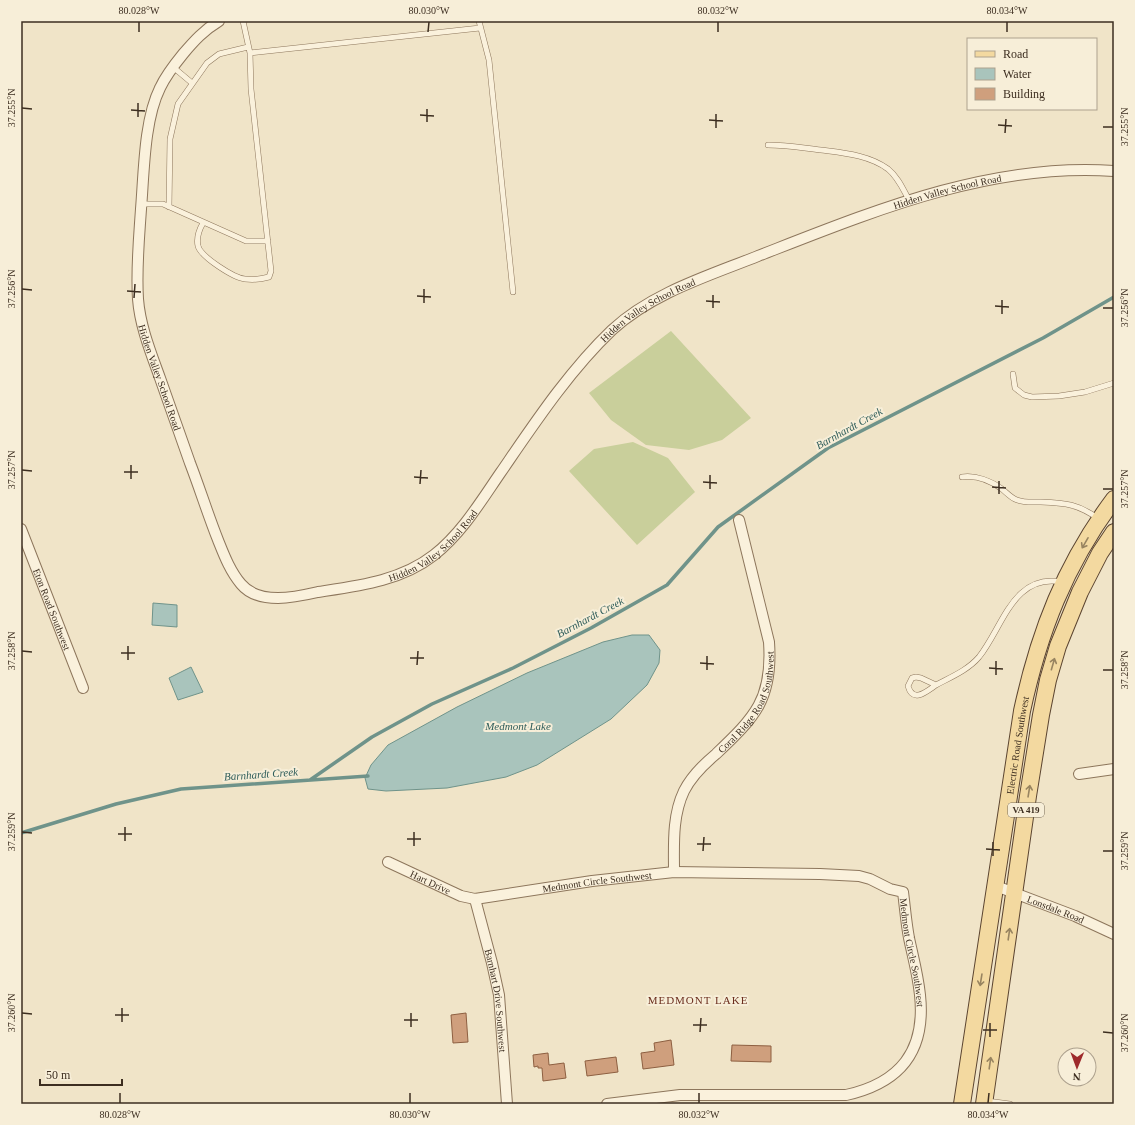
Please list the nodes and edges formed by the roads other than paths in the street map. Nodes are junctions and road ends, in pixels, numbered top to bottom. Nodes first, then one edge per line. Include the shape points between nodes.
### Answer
1 (219, 21) edge
2 (243, 21) edge
3 (479, 21) edge
4 (480, 28) junction
5 (248, 47) junction
6 (250, 53) junction
7 (173, 67) junction
8 (192, 83) junction
9 (768, 145) dead end
10 (1114, 171) edge
11 (909, 200) junction
12 (142, 204) junction
13 (169, 207) junction
14 (203, 222) junction
15 (268, 241) junction
16 (513, 292) dead end
17 (1013, 374) dead end
18 (1114, 383) edge
19 (962, 476) dead end
20 (1114, 499) edge
21 (1099, 519) junction
22 (739, 520) dead end
23 (21, 530) edge
24 (1114, 532) edge
25 (1063, 582) junction
26 (936, 685) junction
27 (83, 688) dead end
28 (1114, 769) edge
29 (1079, 774) dead end
30 (388, 862) dead end
31 (674, 872) junction
32 (996, 886) junction
33 (1015, 893) junction
34 (475, 899) junction
35 (1114, 934) edge
36 (984, 1103) edge
37 (506, 1104) edge
38 (607, 1104) edge
39 (962, 1104) edge
40 (1010, 1104) edge

1 - 7 street, Hidden Valley School Road via 195,39
2 - 5 lane
3 - 4 lane
4 - 6 lane
4 - 16 lane via 489,60
5 - 6 lane
5 - 8 lane via 219,54 207,63
6 - 15 lane
7 - 8 lane
7 - 12 street, Hidden Valley School Road via 154,102 145,155
8 - 13 lane via 178,104 170,139
9 - 11 lane via 848,154 879,163 898,179
10 - 11 street, Hidden Valley School Road via 1069,170 1033,173 938,191
11 - 12 street, Hidden Valley School Road via 700,278 641,308 611,331 585,359 526,436 466,522 435,555 399,575 378,581 282,598 266,598 244,588 227,563 212,526 142,323 138,302
12 - 13 lane via 163,204
13 - 14 lane
14 - 15 lane via 246,241
14 - 15 lane via 197,235 198,248 225,271 243,279 269,277 271,271
17 - 18 lane via 1015,388 1032,397 1085,392
19 - 21 lane via 978,477 1002,489 1015,500 1074,505
20 - 21 main road, Electric Road Southwest / VA 419
21 -> 25 main road, Electric Road Southwest / VA 419
22 - 31 street, Coral Ridge Road Southwest via 769,642 768,679 759,707 746,725 708,761 684,790 675,821
23 - 27 street, Eton Road Southwest
33 -> 24 main road, Electric Road Southwest / VA 419 via 1028,796 1048,680 1058,646 1080,592
25 - 26 lane via 1047,581 1028,588 1010,606 979,657 963,671
25 - 32 main road, Electric Road Southwest / VA 419 via 1040,639 1030,674
26 - 26 lane via 918,696 909,691 908,686 912,678 916,677
28 - 29 street
30 - 34 street, Hart Drive via 461,896
31 - 34 street, Medmont Circle Southwest via 592,881
31 - 38 street, Medmont Circle Southwest via 858,876 903,892 906,924 920,995 921,1012 916,1044 902,1067 894,1074 875,1086 846,1095 680,1095
32 - 33 street, Lonsdale Road
32 -> 39 main road, Electric Road Southwest / VA 419
33 - 35 street, Lonsdale Road
36 -> 33 main road, Electric Road Southwest / VA 419
34 - 37 street, Barnhart Drive Southwest via 498,995
36 - 40 lane

